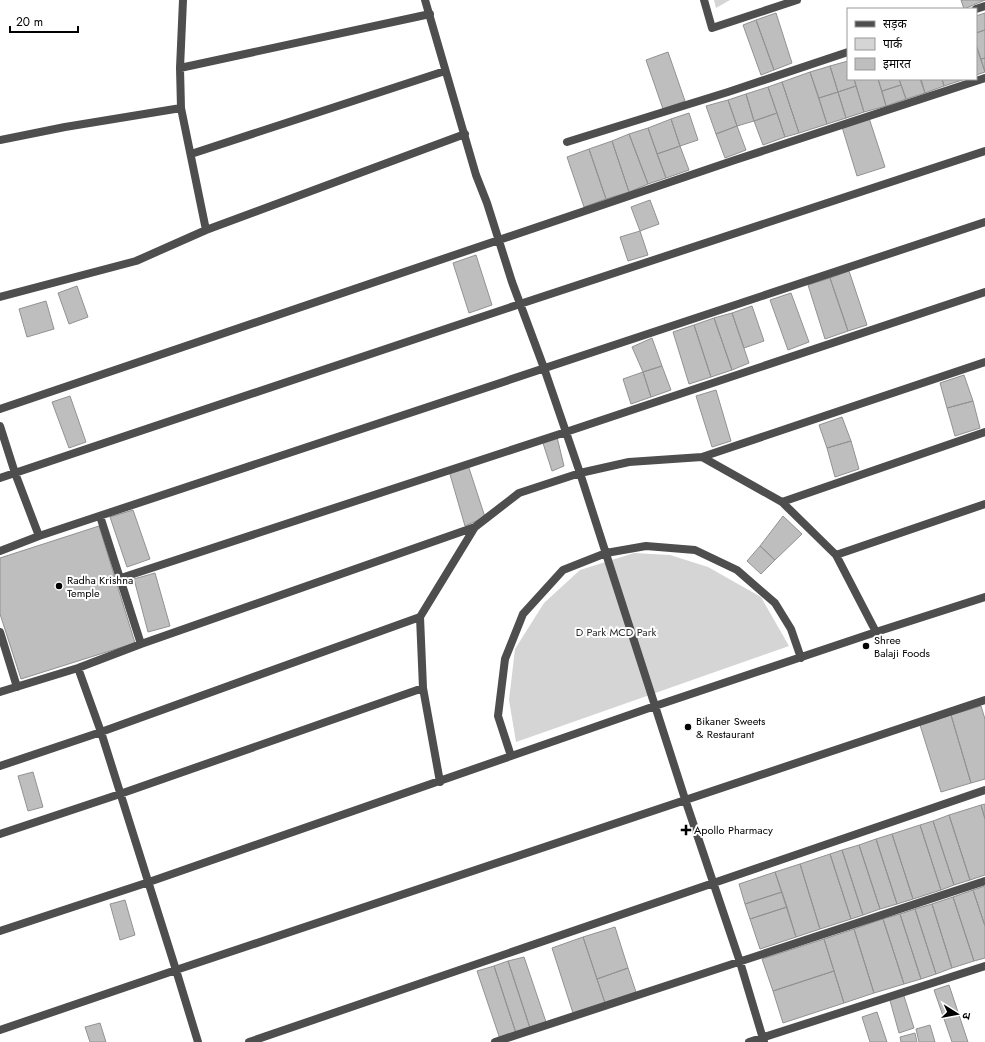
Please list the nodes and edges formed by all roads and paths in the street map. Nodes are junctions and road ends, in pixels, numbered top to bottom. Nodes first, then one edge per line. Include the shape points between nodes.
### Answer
1 (182, 0) edge
2 (425, 0) edge
3 (704, 0) edge
4 (797, 0) edge
5 (430, 14) junction
6 (847, 52) edge
7 (180, 68) junction
8 (445, 71) junction
9 (985, 78) edge
10 (181, 108) junction
11 (464, 134) junction
12 (0, 140) edge
13 (567, 142) dead end
14 (985, 151) edge
15 (191, 154) junction
16 (985, 222) edge
17 (206, 230) junction
18 (498, 241) junction
19 (985, 292) edge
20 (0, 297) edge
21 (520, 304) junction
22 (985, 362) edge
23 (544, 368) junction
24 (0, 409) edge
25 (0, 426) edge
26 (566, 432) junction
27 (985, 432) edge
28 (702, 457) junction
29 (15, 473) junction
30 (580, 473) junction
31 (0, 478) edge
32 (782, 502) junction
33 (985, 504) edge
34 (100, 516) junction
35 (475, 527) junction
36 (39, 536) junction
37 (0, 551) edge
38 (606, 553) junction
39 (836, 555) junction
40 (121, 578) junction
41 (985, 597) edge
42 (420, 617) junction
43 (0, 632) edge
44 (876, 632) junction
45 (141, 644) junction
46 (801, 658) junction
47 (78, 668) junction
48 (17, 687) junction
49 (423, 688) junction
50 (0, 692) edge
51 (985, 701) edge
52 (655, 706) junction
53 (100, 732) junction
54 (511, 756) junction
55 (0, 766) edge
56 (440, 782) junction
57 (985, 790) edge
58 (120, 794) junction
59 (685, 799) junction
60 (0, 834) edge
61 (985, 881) edge
62 (149, 882) junction
63 (713, 884) junction
64 (0, 931) edge
65 (740, 962) junction
66 (985, 966) edge
67 (176, 970) junction
68 (0, 1030) edge
69 (764, 1040) edge
70 (255, 1041) edge
71 (198, 1042) edge
72 (495, 1042) edge
73 (749, 1042) edge

1 - 7 street
2 - 5 street
3 - 4 street via 712,28
5 - 7 street
5 - 8 street
6 - 13 street
7 - 10 street
8 - 11 street
8 - 15 street
9 - 18 street
10 - 12 street
10 - 15 street
11 - 17 street
11 - 18 street
14 - 21 street
15 - 17 street
16 - 23 street
17 - 20 street via 136,261
18 - 21 street
18 - 24 street
19 - 26 street
21 - 23 street
21 - 29 street
22 - 28 street
23 - 26 street
23 - 34 street
25 - 29 street
26 - 30 street
26 - 40 street
27 - 32 street
28 - 30 street via 630,462
28 - 32 street
29 - 31 street
29 - 36 street
30 - 35 street via 519,493
30 - 38 street
32 - 39 street
33 - 39 street
34 - 36 street
34 - 40 street
35 - 42 street
35 - 45 street
36 - 37 street
38 - 46 street via 646,546 695,550 737,570 775,602 791,629
38 - 52 street
38 - 54 street via 563,570 523,614 505,659 498,716
39 - 44 street
40 - 45 street
41 - 44 street
42 - 49 street
42 - 53 street
43 - 48 street
44 - 46 street
45 - 47 street
46 - 52 street
47 - 48 street
47 - 53 street
48 - 50 street
49 - 56 street
49 - 58 street
51 - 59 street
52 - 54 street
52 - 59 street
53 - 55 street
53 - 58 street
54 - 56 street
56 - 62 street
57 - 63 street
58 - 60 street
58 - 62 street
59 - 63 street
59 - 67 street
61 - 65 street
62 - 64 street
62 - 67 street
63 - 65 street
63 - 70 street
65 - 69 street
65 - 72 street
66 - 69 street
67 - 68 street
67 - 71 street
69 - 73 street

